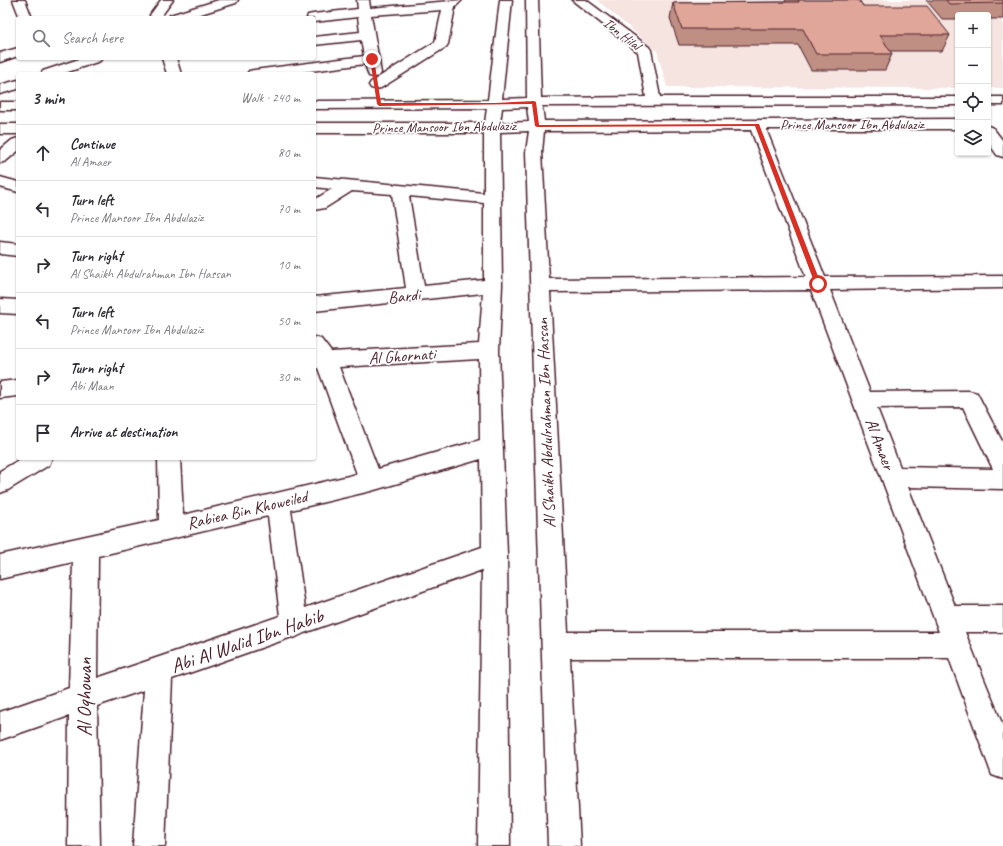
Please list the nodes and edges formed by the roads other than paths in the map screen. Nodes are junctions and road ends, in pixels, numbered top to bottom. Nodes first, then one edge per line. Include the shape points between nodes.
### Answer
1 (20, 0) edge
2 (166, 0) edge
3 (232, 0) edge
4 (506, 0) edge
5 (532, 0) edge
6 (578, 0) edge
7 (453, 3) edge
8 (364, 6) edge
9 (25, 16) edge
10 (156, 16) edge
11 (181, 16) edge
12 (316, 17) edge
13 (367, 35) junction
14 (316, 41) edge
15 (16, 53) edge
16 (0, 58) edge
17 (372, 59) junction
18 (89, 60) edge
19 (170, 60) edge
20 (54, 72) edge
21 (173, 72) edge
22 (270, 72) edge
23 (16, 85) edge
24 (376, 85) junction
25 (0, 90) edge
26 (955, 101) edge
27 (991, 101) edge
28 (1003, 101) edge
29 (534, 102) junction
30 (654, 102) junction
31 (379, 104) junction
32 (495, 104) junction
33 (316, 105) edge
34 (0, 106) edge
35 (16, 106) edge
36 (991, 123) edge
37 (1003, 123) edge
38 (955, 124) edge
39 (757, 125) junction
40 (537, 126) junction
41 (316, 128) edge
42 (492, 128) junction
43 (0, 129) edge
44 (16, 129) edge
45 (991, 135) edge
46 (16, 145) edge
47 (1003, 152) edge
48 (0, 158) edge
49 (0, 182) edge
50 (316, 182) edge
51 (16, 186) edge
52 (348, 186) junction
53 (400, 191) junction
54 (494, 198) junction
55 (316, 205) edge
56 (0, 248) edge
57 (16, 250) edge
58 (1003, 282) edge
59 (818, 284) junction
60 (493, 285) junction
61 (540, 286) junction
62 (416, 294) junction
63 (316, 304) edge
64 (489, 351) junction
65 (318, 355) edge
66 (16, 388) edge
67 (0, 390) edge
68 (863, 400) junction
69 (492, 446) junction
70 (38, 460) edge
71 (169, 460) edge
72 (1003, 465) edge
73 (893, 477) junction
74 (1003, 479) edge
75 (371, 481) junction
76 (0, 483) edge
77 (278, 502) junction
78 (171, 528) junction
79 (86, 548) junction
80 (495, 554) junction
81 (2, 567) edge
82 (947, 619) junction
83 (1003, 619) edge
84 (294, 625) junction
85 (555, 645) junction
86 (957, 645) junction
87 (159, 671) junction
88 (83, 698) junction
89 (0, 726) edge
90 (1003, 764) edge
91 (84, 846) edge
92 (149, 846) edge
93 (494, 846) edge
94 (564, 846) edge

1 - 9 street
2 - 10 street
3 - 11 street
4 - 32 street
5 - 29 street, Al Shaikh Abdulrahman Ibn Hassan
6 - 30 street, Ibn Hilal via 644,50
7 - 8 street
7 - 24 street via 441,44
8 - 12 street
8 - 13 street
13 - 14 street
13 - 17 street
15 - 16 street
17 - 22 street
17 - 24 street
18 - 20 street
19 - 21 street
23 - 25 street
24 - 31 street
26 - 30 street, Prince Mansoor Ibn Abdulaziz
27 - 28 street
29 - 30 street, Prince Mansoor Ibn Abdulaziz
29 - 32 street, Prince Mansoor Ibn Abdulaziz
29 - 40 street, Al Shaikh Abdulrahman Ibn Hassan
31 - 32 street, Prince Mansoor Ibn Abdulaziz
31 - 33 street, Prince Mansoor Ibn Abdulaziz
32 - 42 street
34 - 35 street
36 - 37 street
38 - 39 street, Prince Mansoor Ibn Abdulaziz
39 - 40 street, Prince Mansoor Ibn Abdulaziz
39 - 59 street, Al Amaer
40 - 42 street, Prince Mansoor Ibn Abdulaziz
40 - 61 street, Al Shaikh Abdulrahman Ibn Hassan via 534,152
41 - 42 street, Prince Mansoor Ibn Abdulaziz
42 - 54 street
43 - 44 street
45 - 47 street
46 - 48 street
49 - 51 street
50 - 52 street
52 - 53 street
52 - 55 street
53 - 54 street
53 - 62 street
54 - 60 street
56 - 57 street
58 - 59 street
59 - 61 street
59 - 68 street, Al Amaer
60 - 62 street, Bardi
60 - 64 street
61 - 85 street, Al Shaikh Abdulrahman Ibn Hassan
62 - 63 street, Bardi
64 - 65 street, Al Ghornati
64 - 69 street
65 - 75 street
66 - 67 street
68 - 72 street via 969,399
68 - 73 street, Al Amaer
69 - 75 street, Rabiea Bin Khoweiled
69 - 80 street
70 - 76 street
71 - 78 street
73 - 74 street
73 - 82 street, Al Amaer
75 - 77 street, Rabiea Bin Khoweiled
77 - 78 street, Rabiea Bin Khoweiled
77 - 84 street
78 - 79 street, Rabiea Bin Khoweiled
79 - 81 street, Rabiea Bin Khoweiled
79 - 88 street, Al Oqhowan
80 - 84 street, Abi Al Walid Ibn Habib
80 - 93 street
82 - 83 street
82 - 86 street, Al Amaer
84 - 87 street, Abi Al Walid Ibn Habib
85 - 86 street
85 - 94 street, Al Shaikh Abdulrahman Ibn Hassan
86 - 90 street, Al Amaer
87 - 88 street, Abi Al Walid Ibn Habib
87 - 92 street
88 - 89 street, Abi Al Walid Ibn Habib
88 - 91 street, Al Oqhowan

